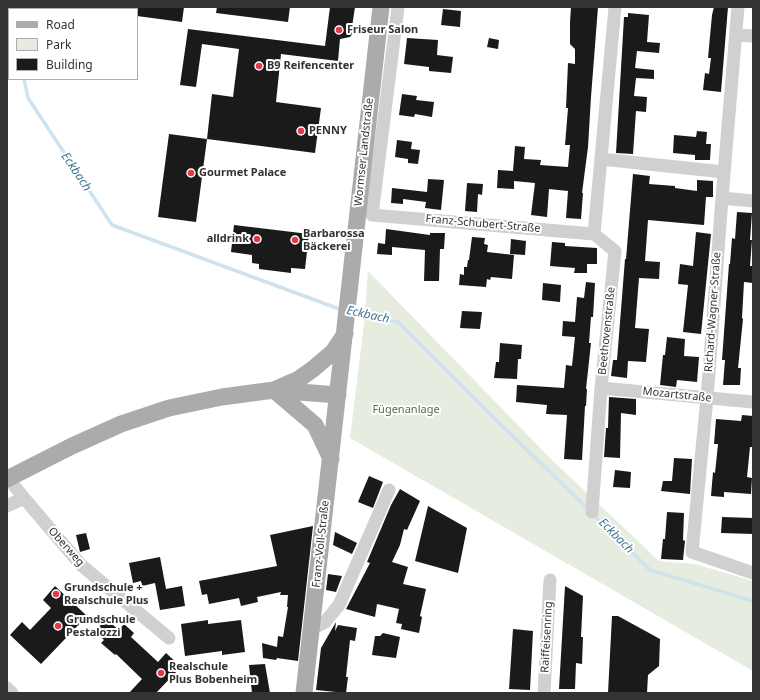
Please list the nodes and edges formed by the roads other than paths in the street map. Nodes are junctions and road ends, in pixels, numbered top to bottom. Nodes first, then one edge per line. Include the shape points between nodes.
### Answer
1 (381, 7) edge
2 (398, 7) edge
3 (615, 7) edge
4 (738, 7) edge
5 (736, 35) junction
6 (753, 36) edge
7 (601, 160) junction
8 (724, 172) junction
9 (722, 198) junction
10 (753, 201) edge
11 (372, 215) joint
12 (594, 234) junction
13 (346, 326) junction
14 (601, 388) junction
15 (274, 390) junction
16 (338, 395) junction
17 (707, 398) junction
18 (753, 402) edge
19 (331, 459) junction
20 (8, 479) edge
21 (389, 490) dead end
22 (24, 498) junction
23 (7, 506) edge
24 (592, 512) dead end
25 (753, 573) edge
26 (550, 580) dead end
27 (312, 629) junction
28 (169, 638) dead end
29 (7, 688) edge
30 (12, 693) edge
31 (304, 693) edge
32 (544, 693) edge

1 - 13 main road, Wormser Landstraße
2 - 11 street, Wormser Landstraße
3 - 7 street
4 - 5 street, Richard-Wagner-Straße
5 - 6 street
5 - 8 street, Richard-Wagner-Straße
7 - 8 street
7 - 12 street
8 - 9 street, Richard-Wagner-Straße
9 - 10 street
9 - 17 street, Richard-Wagner-Straße
11 - 12 street, Franz-Schubert-Straße
12 - 14 street, Beethovenstraße via 615,251
13 - 15 main road via 333,352 299,379
13 - 16 main road, Wormser Landstraße
14 - 17 street, Mozartstraße
14 - 24 street, Beethovenstraße
15 - 16 main road
15 - 19 main road via 315,425
15 - 20 main road via 222,396 169,408 121,424
16 - 19 main road, Franz-Voll-Straße
17 - 18 street, Mozartstraße
17 - 25 street, Richard-Wagner-Straße via 692,552
19 - 27 main road, Franz-Voll-Straße
20 - 22 street, Oberweg
21 - 27 street via 339,605 325,622
22 - 23 street
22 - 28 street, Oberweg via 81,565
26 - 32 street, Raiffeisenring
27 - 31 main road, Franz-Voll-Straße
29 - 30 street

